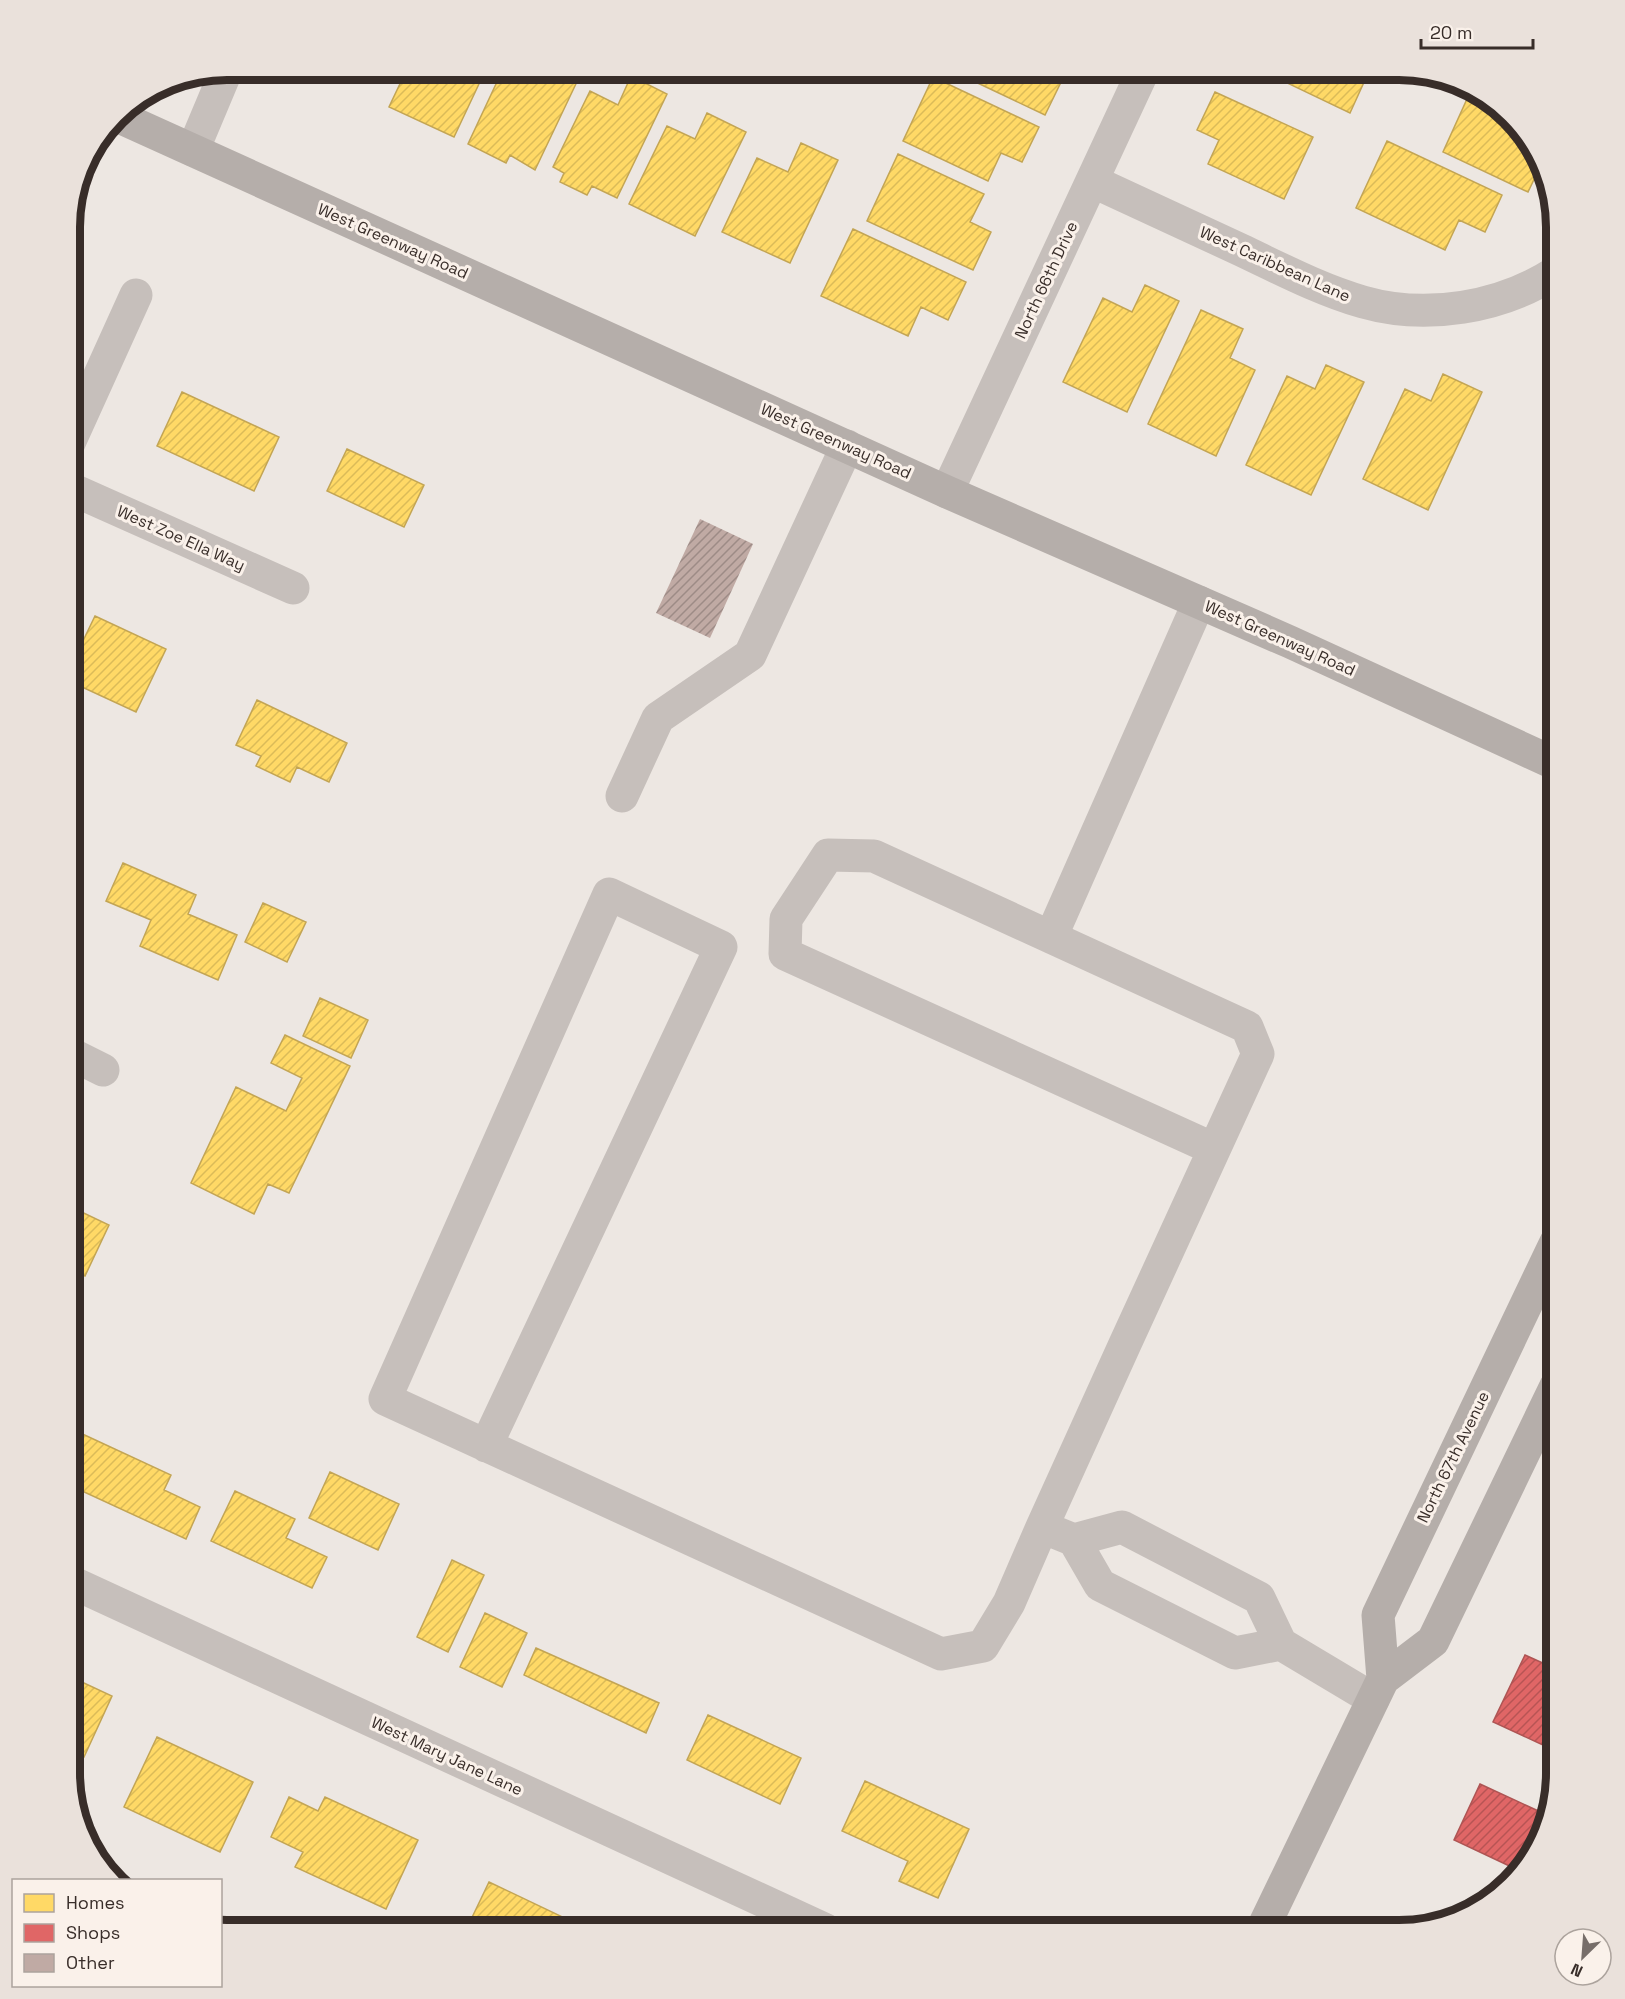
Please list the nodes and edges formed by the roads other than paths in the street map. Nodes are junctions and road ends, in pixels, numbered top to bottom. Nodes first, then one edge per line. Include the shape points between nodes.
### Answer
1 (222, 80) edge
2 (1139, 80) edge
3 (125, 120) edge
4 (193, 150) junction
5 (1092, 181) junction
6 (1546, 279) edge
7 (136, 295) dead end
8 (80, 419) edge
9 (847, 446) junction
10 (947, 492) junction
11 (80, 493) edge
12 (293, 588) dead end
13 (1199, 602) junction
14 (1546, 759) edge
15 (622, 796) dead end
16 (1051, 937) junction
17 (80, 1058) edge
18 (104, 1070) dead end
19 (1214, 1149) junction
20 (1546, 1263) edge
21 (1546, 1407) edge
22 (486, 1446) junction
23 (1042, 1527) junction
24 (1074, 1540) junction
25 (80, 1586) edge
26 (1281, 1644) junction
27 (1378, 1689) junction
28 (804, 1920) edge
29 (1267, 1920) edge

1 - 4 street
2 - 5 street, North 66th Drive
3 - 4 main road, West Greenway Road
4 - 9 main road, West Greenway Road
5 - 6 street, West Caribbean Lane via 1313,284 1363,302 1404,310 1453,309 1489,301
5 - 10 street, North 66th Drive
7 - 8 street
9 - 10 main road, West Greenway Road
9 - 15 street via 750,655 658,718
10 - 13 main road, West Greenway Road
11 - 12 street, West Zoe Ella Way
13 - 14 main road, West Greenway Road
13 - 16 street
16 - 19 street via 1247,1027 1258,1053
16 - 19 street via 874,856 828,855 786,919 785,954
17 - 18 street
19 - 23 street
20 - 27 main road, North 67th Avenue via 1378,1615
21 - 27 main road, North 67th Avenue via 1433,1641
22 - 22 street via 385,1399 609,894 721,947
22 - 23 street via 941,1654 983,1646 1009,1603
23 - 24 street
24 - 26 street via 1100,1585 1224,1648 1235,1653
24 - 26 street via 1122,1527 1259,1598
25 - 28 street, West Mary Jane Lane
26 - 27 street
27 - 29 main road, North 67th Avenue

